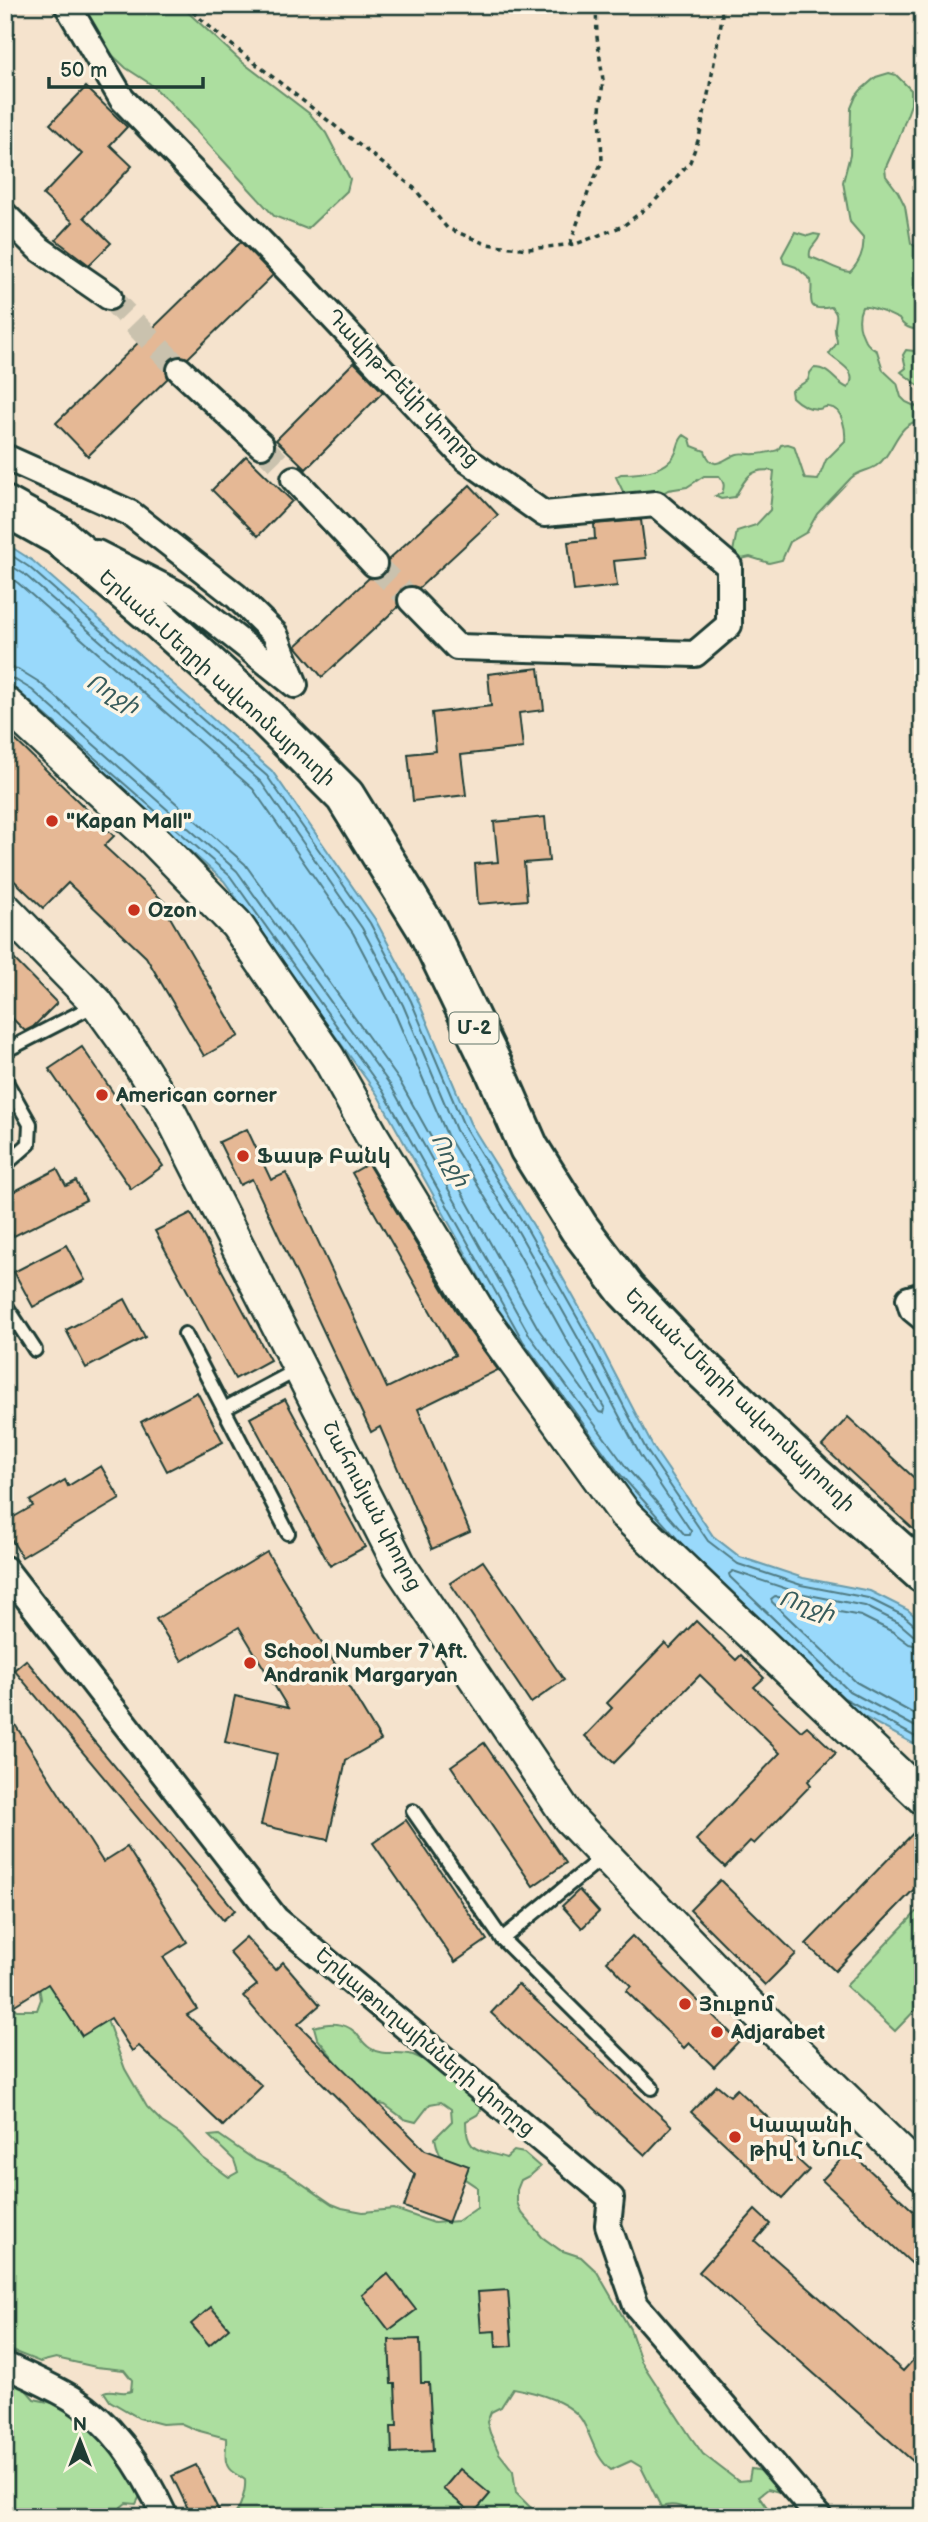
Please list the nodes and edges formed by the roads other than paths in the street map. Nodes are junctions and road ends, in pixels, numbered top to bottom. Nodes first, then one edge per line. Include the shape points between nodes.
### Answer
1 (67, 5) edge
2 (5, 215) edge
3 (109, 297) tunnel mouth
4 (180, 370) tunnel mouth
5 (261, 445) tunnel mouth
6 (5, 457) edge
7 (294, 479) tunnel mouth
8 (5, 506) edge
9 (59, 536) junction
10 (374, 564) tunnel mouth
11 (411, 600) tunnel mouth
12 (5, 703) edge
13 (5, 909) edge
14 (97, 1003) junction
15 (5, 1051) edge
16 (5, 1080) edge
17 (5, 1165) edge
18 (923, 1295) edge
19 (5, 1304) edge
20 (923, 1318) edge
21 (185, 1334) dead end
22 (35, 1350) dead end
23 (299, 1369) junction
24 (224, 1409) junction
25 (288, 1533) dead end
26 (5, 1569) edge
27 (923, 1573) edge
28 (923, 1798) edge
29 (413, 1811) dead end
30 (605, 1855) junction
31 (502, 1939) junction
32 (652, 2088) dead end
33 (923, 2175) edge
34 (5, 2365) edge
35 (165, 2517) edge
36 (819, 2517) edge

1 - 11 street, Դավիթ-Բեկի փողոց via 122,99 466,459 544,514 656,504 729,566 729,625 695,654 457,647
2 - 3 street via 38,248
4 - 5 street
6 - 9 street via 130,513 236,596 275,634 295,685 184,597
7 - 10 street
8 - 9 highway, Երևան-Մեղրի ավտոմայրուղի / Մ-2
9 - 27 highway, Երևան-Մեղրի ավտոմայրուղի / Մ-2 via 160,621 345,796 426,929 529,1148 587,1238 626,1290 682,1350
12 - 28 street via 155,841 236,924 328,1056 480,1314 625,1514
13 - 14 street, Շահումյան փողոց
14 - 15 lane
14 - 23 street, Շահումյան փողոց via 170,1113
16 - 17 lane via 30,1124 29,1144
18 - 20 street via 909,1299 912,1309
19 - 22 lane
21 - 24 lane
23 - 24 lane
23 - 30 street, Շահումյան փողոց via 400,1566 569,1818
24 - 25 lane
26 - 36 street, Երկաթուղայինների փողոց via 276,1919 611,2197 608,2225 636,2305
29 - 31 lane
30 - 31 lane
30 - 33 street, Շահումյան փողոց via 749,2005
31 - 32 lane
34 - 35 street via 97,2416 123,2445

